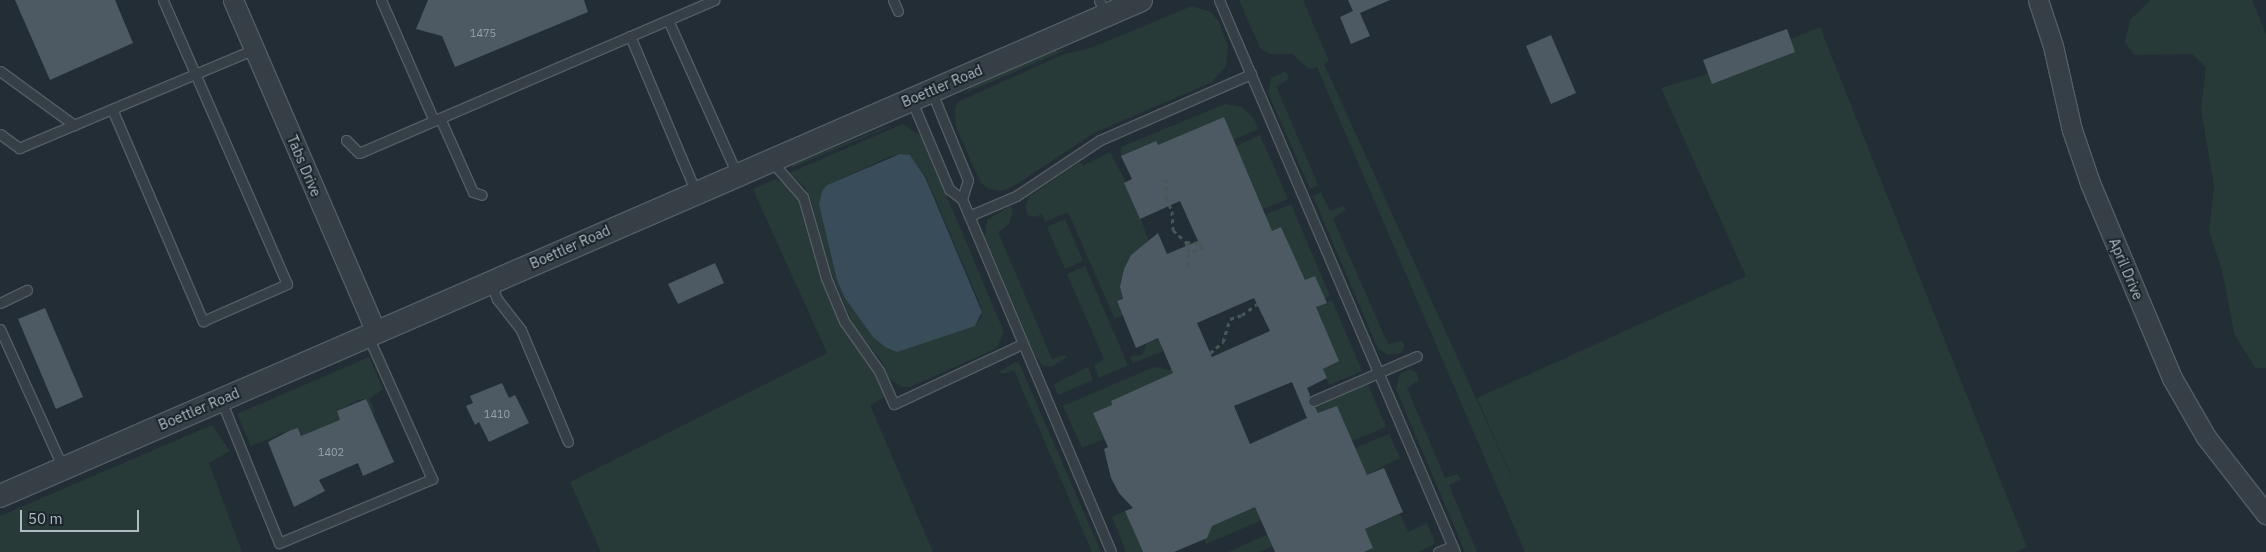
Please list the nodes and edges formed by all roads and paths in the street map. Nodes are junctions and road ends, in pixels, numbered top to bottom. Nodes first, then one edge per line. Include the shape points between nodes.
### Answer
1 (163, 0) edge
2 (234, 0) edge
3 (381, 0) edge
4 (715, 0) edge
5 (893, 0) edge
6 (1141, 0) edge
7 (1219, 0) edge
8 (2038, 0) edge
9 (1102, 8) edge
10 (898, 11) dead end
11 (668, 20) junction
12 (630, 36) junction
13 (255, 49) junction
14 (0, 71) edge
15 (198, 73) junction
16 (1251, 74) junction
17 (921, 94) junction
18 (112, 109) junction
19 (437, 119) junction
20 (74, 125) junction
21 (0, 134) edge
22 (346, 140) dead end
23 (769, 160) junction
24 (737, 174) junction
25 (1166, 179) dead end
26 (696, 192) junction
27 (482, 195) dead end
28 (962, 200) junction
29 (969, 216) junction
30 (1186, 242) junction
31 (1190, 253) junction
32 (1188, 266) dead end
33 (491, 282) junction
34 (27, 290) dead end
35 (0, 303) edge
36 (1257, 304) dead end
37 (0, 329) edge
38 (372, 334) junction
39 (1022, 344) junction
40 (1210, 353) dead end
41 (1417, 356) dead end
42 (1378, 374) junction
43 (221, 399) junction
44 (1313, 401) dead end
45 (568, 442) dead end
46 (63, 468) junction
47 (0, 496) edge
48 (2266, 514) edge
49 (1453, 549) edge
50 (1111, 552) edge
51 (1438, 552) edge

1 - 15 lane
2 - 13 street, Tabs Drive
3 - 19 lane
4 - 11 lane
5 - 10 lane
6 - 9 street, Boettler Road
7 - 16 lane
8 - 48 street, April Drive via 2053,46 2072,130 2090,183 2172,378 2206,437
9 - 17 street, Boettler Road
11 - 12 lane
11 - 24 lane
12 - 19 lane
12 - 26 lane
13 - 15 lane
13 - 38 street, Tabs Drive
14 - 20 lane
15 - 18 lane
15 - 18 lane via 287,284 202,321
16 - 29 lane via 1100,140 1016,196
16 - 42 lane
17 - 23 street, Boettler Road
17 - 28 lane via 949,189
17 - 28 lane via 968,180
18 - 20 lane
19 - 22 lane via 360,153
19 - 27 lane via 473,192
20 - 21 lane via 19,148
23 - 24 street, Boettler Road
23 - 39 lane via 804,197 826,278 840,312 879,372 894,404
24 - 26 street, Boettler Road
25 - 30 path via 1166,197 1172,211 1170,224
26 - 33 street, Boettler Road
28 - 29 lane
29 - 39 lane
30 - 31 path
30 - 31 path via 1199,243 1204,247
31 - 32 path
33 - 38 street, Boettler Road
33 - 45 lane via 497,299 522,330
34 - 35 lane
36 - 40 path via 1230,319 1223,342
37 - 46 lane
38 - 43 street, Boettler Road
38 - 43 lane via 432,479 279,543
39 - 50 lane
41 - 42 lane
42 - 44 lane
42 - 49 lane
43 - 46 street, Boettler Road
46 - 47 street, Boettler Road
49 - 51 lane

